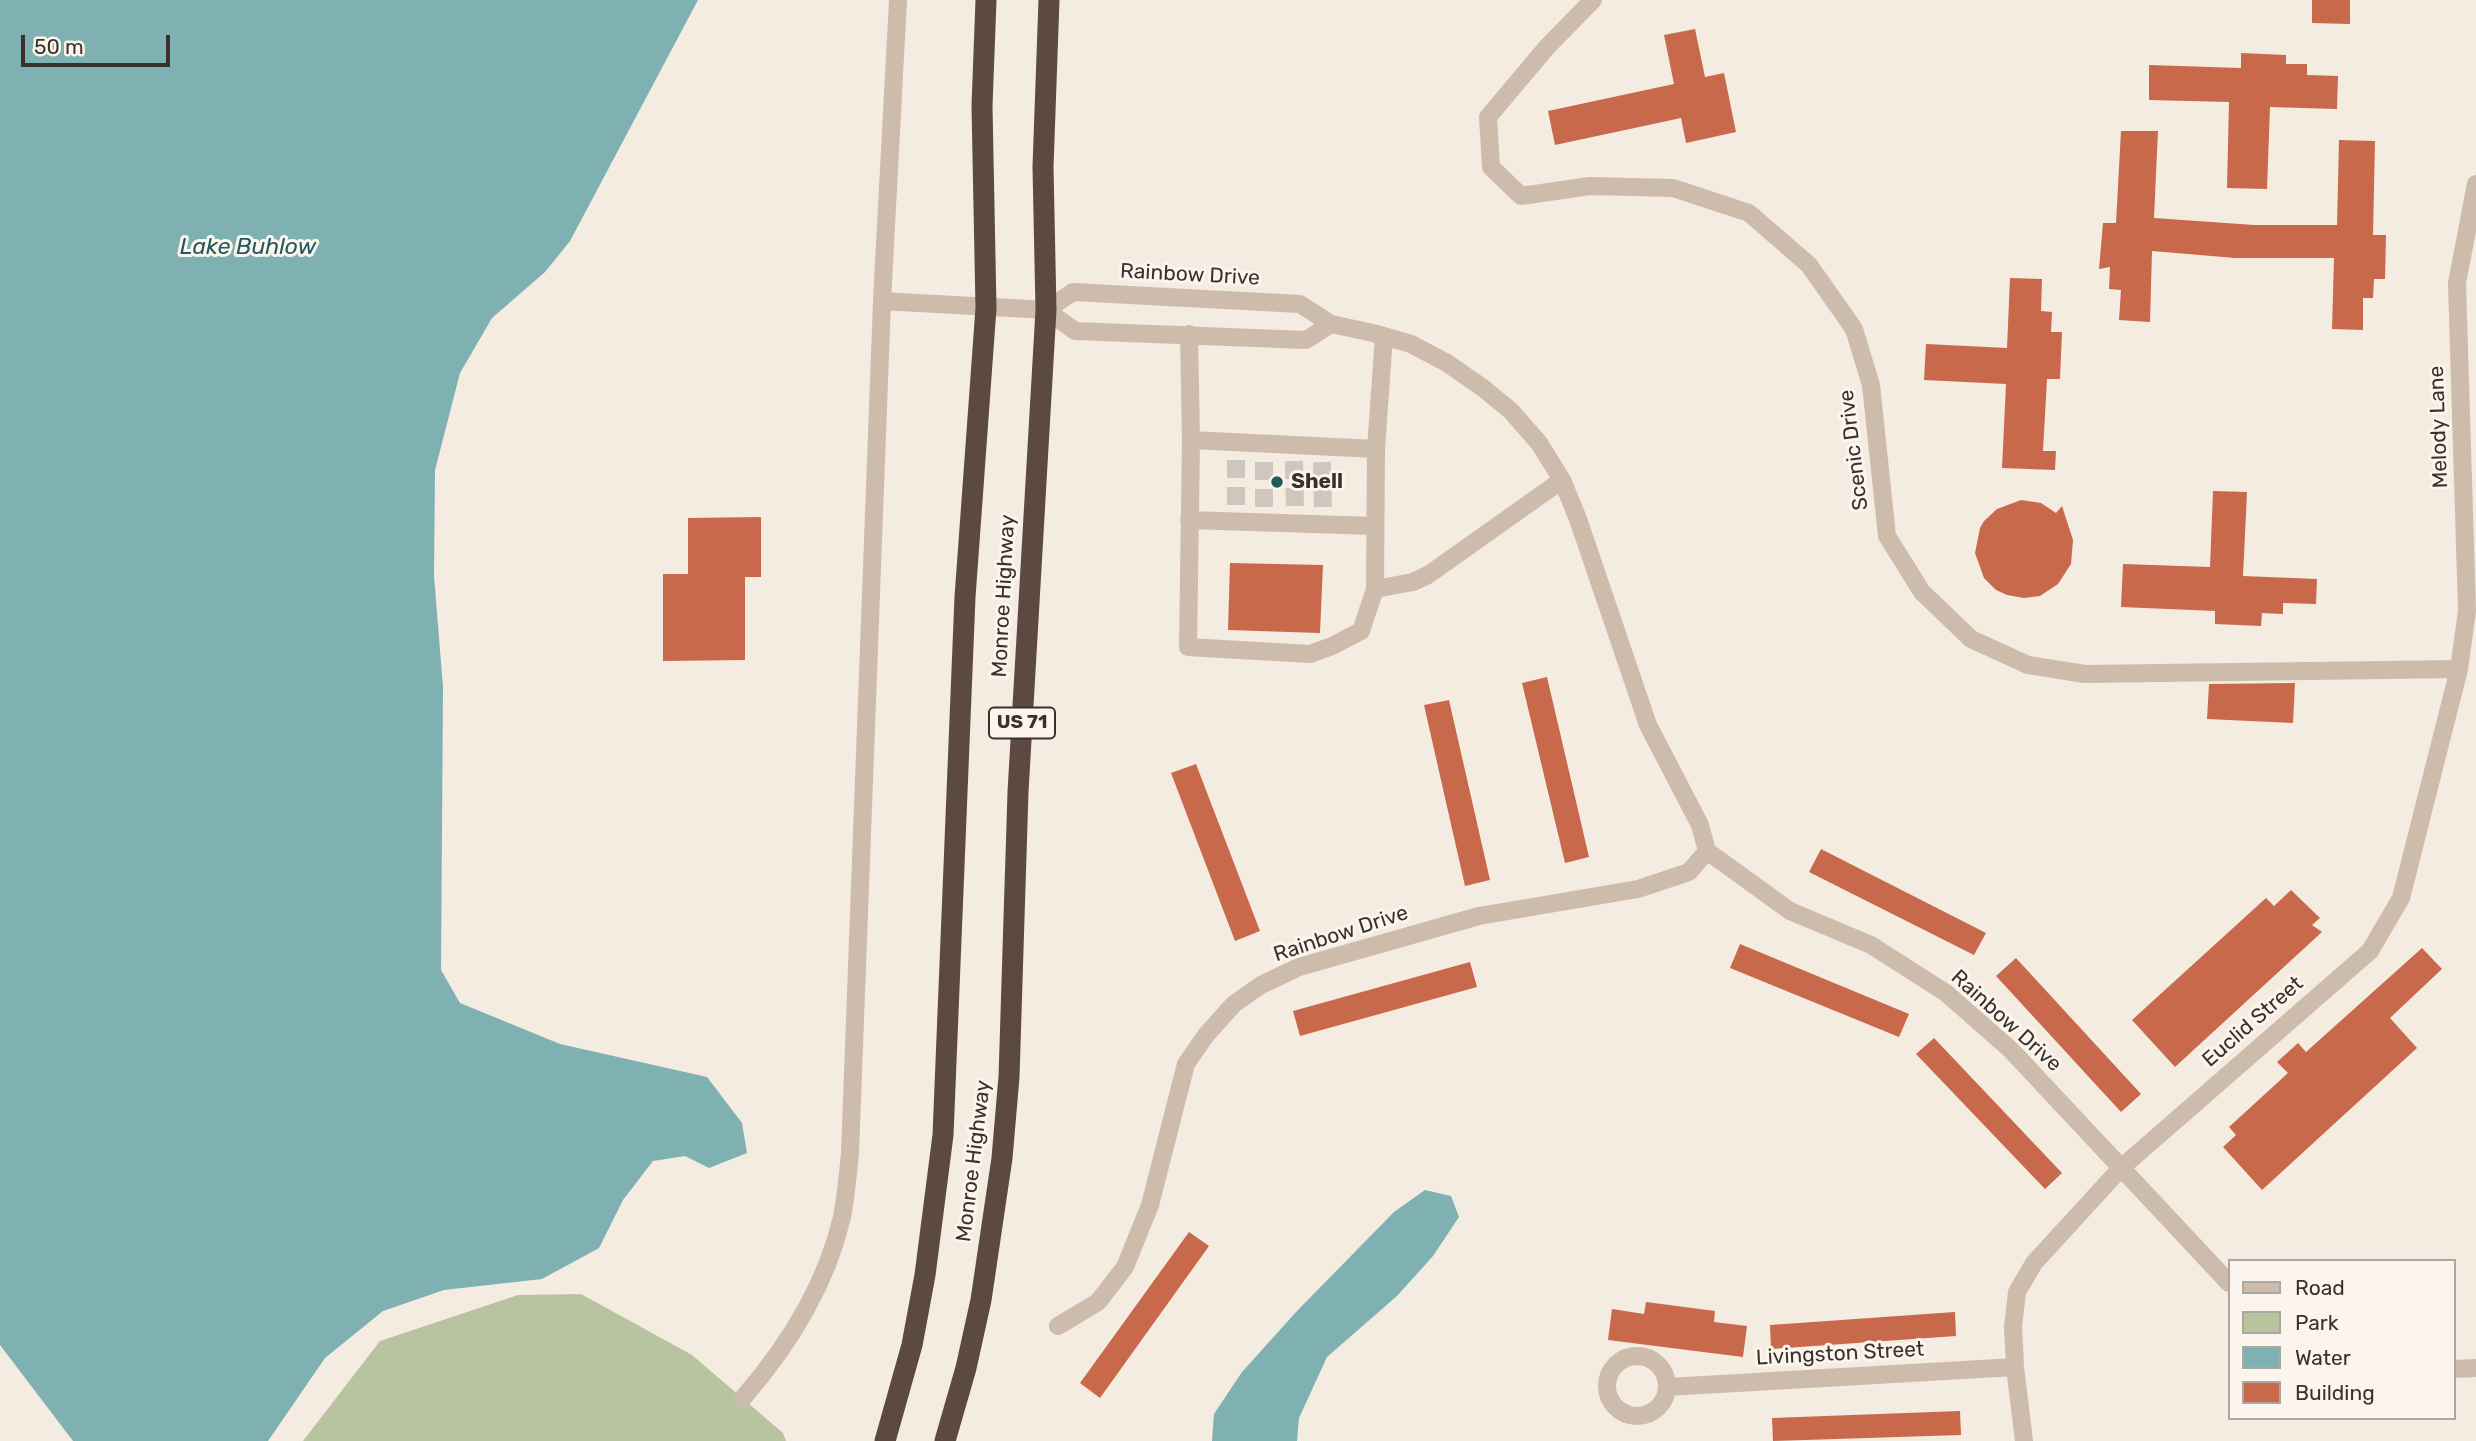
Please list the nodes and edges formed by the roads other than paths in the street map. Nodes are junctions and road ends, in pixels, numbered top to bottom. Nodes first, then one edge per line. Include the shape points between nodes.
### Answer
1 (898, 0) edge
2 (986, 0) edge
3 (1049, 0) edge
4 (1593, 0) edge
5 (2476, 184) edge
6 (2457, 282) junction
7 (2476, 285) edge
8 (882, 301) junction
9 (986, 308) junction
10 (1045, 310) junction
11 (1331, 324) junction
12 (1189, 334) junction
13 (1384, 336) junction
14 (1191, 440) junction
15 (1376, 449) junction
16 (1562, 480) junction
17 (1189, 520) junction
18 (1374, 526) junction
19 (1375, 589) junction
20 (2459, 669) junction
21 (1707, 851) junction
22 (2121, 1168) junction
23 (2228, 1282) edge
24 (1058, 1326) dead end
25 (2015, 1367) junction
26 (2476, 1368) edge
27 (2455, 1369) edge
28 (1668, 1387) dead end
29 (743, 1398) dead end
30 (885, 1441) edge
31 (945, 1441) edge
32 (2024, 1441) edge

1 - 8 street
2 - 9 highway, Monroe Highway / US 71 via 982,106
3 - 10 highway, Monroe Highway / US 71 via 1043,167
4 - 20 street, Scenic Drive via 1488,117 1491,167 1521,196 1590,186 1673,188 1749,213 1809,265 1854,329 1871,385 1887,536 1922,592 1971,639 2028,665 2085,674
5 - 6 street, Melody Lane
6 - 7 street
6 - 20 street, Melody Lane via 2467,611
8 - 9 street
8 - 29 street via 850,1153 842,1215 818,1286 794,1331
9 - 10 street
9 - 30 highway, Monroe Highway / US 71 via 965,597 941,1158 912,1345
10 - 11 street, Rainbow Drive via 1073,292 1300,304
10 - 12 street via 1075,331
10 - 31 highway, Monroe Highway / US 71 via 1018,792 1007,1104 981,1300
11 - 12 street via 1306,340
11 - 13 street, Rainbow Drive
12 - 14 street
13 - 15 street
13 - 16 street, Rainbow Drive via 1411,344 1483,388 1539,443
14 - 15 street via 1236,450 1294,454
14 - 17 street
15 - 18 street
16 - 19 street via 1428,575
16 - 21 street, Rainbow Drive via 1648,725 1700,825
17 - 18 street via 1236,513 1323,517
17 - 19 street via 1188,647 1310,654 1362,631
18 - 19 street
20 - 22 street, Euclid Street via 2401,898 2370,951
21 - 22 street, Rainbow Drive via 1790,911 1871,945 1946,993 2011,1050
21 - 24 street, Rainbow Drive via 1689,872 1638,889 1479,916 1299,967 1243,998 1206,1035 1186,1065 1150,1205 1125,1267 1098,1302
22 - 23 street, Rainbow Drive
22 - 25 street, Euclid Street via 2034,1263 2017,1292
25 - 28 street, Livingston Street
25 - 32 street, Euclid Street
26 - 27 street

